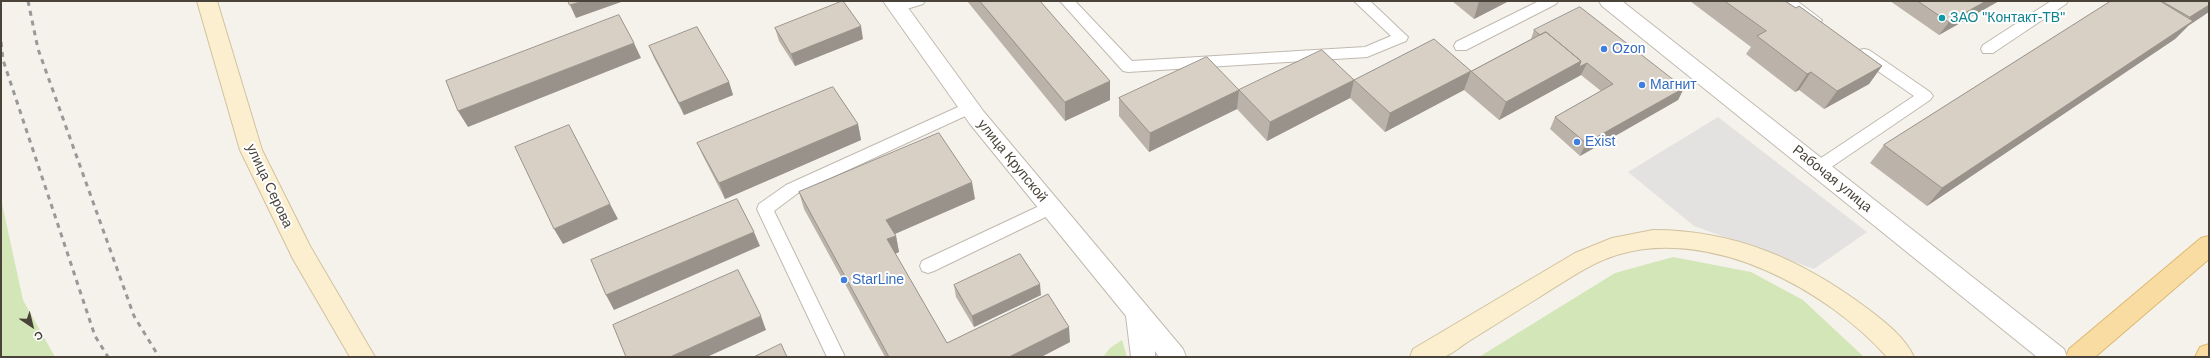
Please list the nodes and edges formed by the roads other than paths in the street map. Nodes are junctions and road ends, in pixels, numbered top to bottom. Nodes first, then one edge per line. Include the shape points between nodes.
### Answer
1 (207, 1) edge
2 (918, 1) edge
3 (1067, 1) edge
4 (1361, 1) edge
5 (1551, 1) edge
6 (1609, 1) edge
7 (1787, 1) edge
8 (2061, 1) edge
9 (895, 4) edge
10 (1826, 28) edge
11 (1461, 46) dead end
12 (1853, 46) edge
13 (1988, 49) dead end
14 (969, 108) junction
15 (1818, 168) junction
16 (1050, 207) junction
17 (2209, 245) edge
18 (928, 266) dead end
19 (1138, 316) junction
20 (2209, 355) edge
21 (363, 357) edge
22 (836, 357) edge
23 (1143, 357) edge
24 (1174, 357) edge
25 (1422, 357) edge
26 (1902, 357) edge
27 (2055, 357) edge
28 (2078, 357) edge
29 (2207, 357) edge

1 - 21 street, улица Серова via 251,150 301,252
2 - 9 lane
3 - 4 lane via 1128,67 1367,52 1401,37
5 - 11 lane
6 - 15 street, Рабочая улица
7 - 10 lane
8 - 13 lane
9 - 14 street, улица Крупской
12 - 15 lane via 1925,96
14 - 16 street, улица Крупской
14 - 22 lane via 792,189 765,209
15 - 27 street, Рабочая улица
16 - 18 lane
16 - 19 street, улица Крупской
17 - 28 main road
19 - 23 street
19 - 24 street, улица Крупской via 1161,339
20 - 29 main road
25 - 26 street via 1582,260 1622,244 1665,239 1712,244 1756,255 1799,275 1837,299 1876,329

